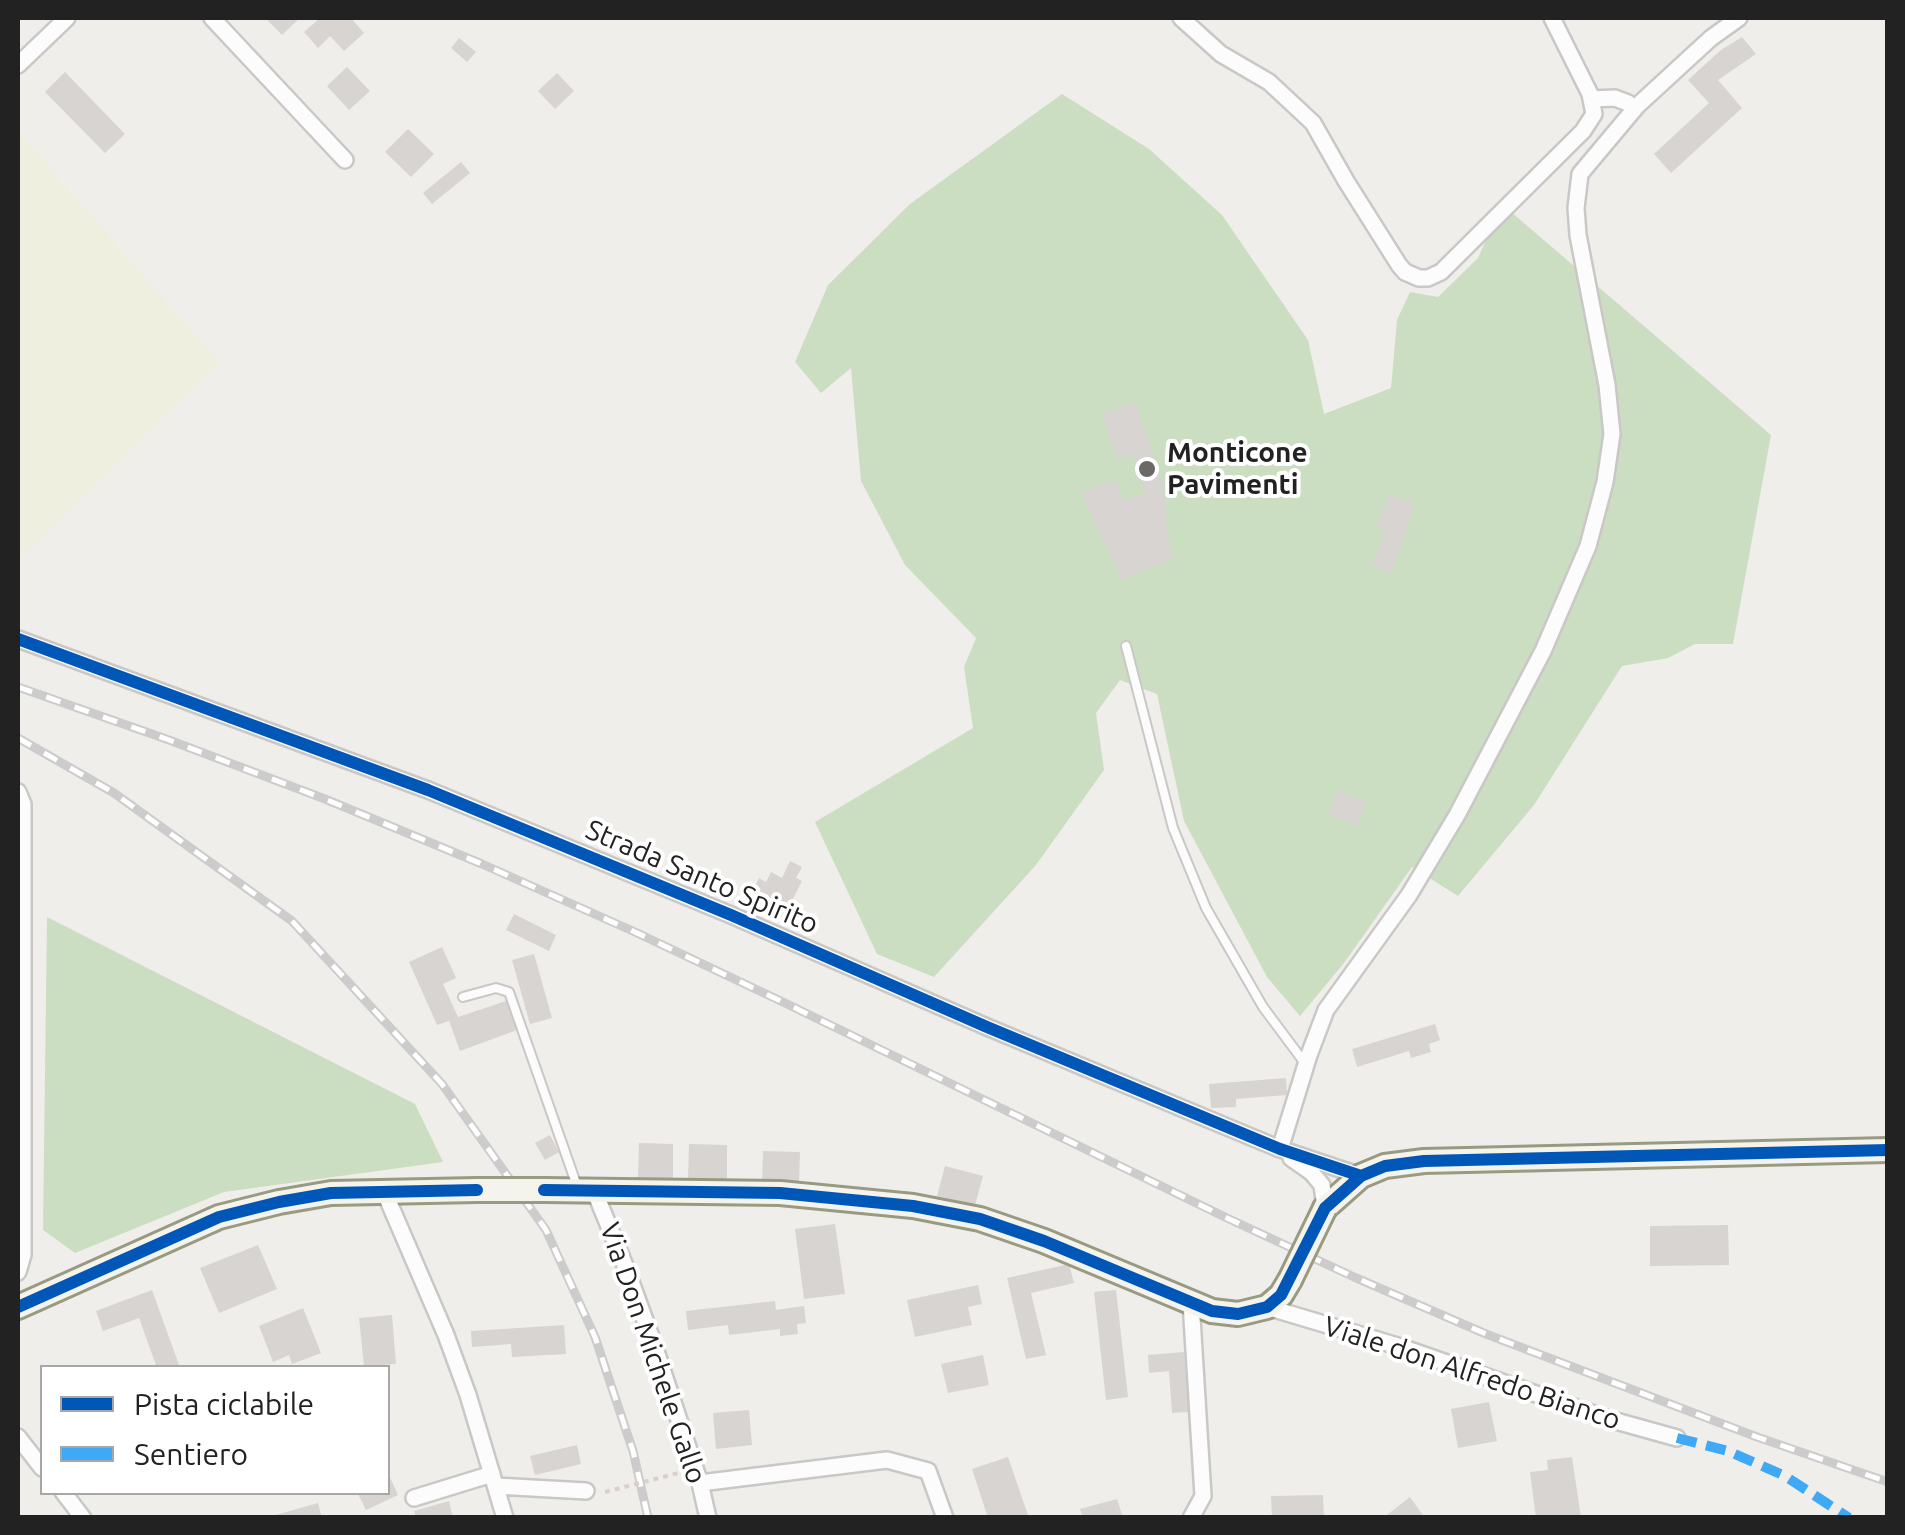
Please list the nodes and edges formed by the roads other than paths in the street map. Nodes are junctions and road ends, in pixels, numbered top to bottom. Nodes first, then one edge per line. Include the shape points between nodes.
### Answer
1 (67, 18) edge
2 (212, 18) edge
3 (1181, 18) edge
4 (1552, 18) edge
5 (1739, 18) edge
6 (18, 65) edge
7 (1592, 99) junction
8 (1634, 110) junction
9 (345, 160) dead end
10 (18, 640) edge
11 (1126, 646) dead end
12 (18, 792) edge
13 (462, 997) dead end
14 (1307, 1065) junction
15 (1280, 1149) junction
16 (1888, 1150) edge
17 (1367, 1174) junction
18 (586, 1190) junction
19 (384, 1191) junction
20 (1325, 1208) junction
21 (18, 1272) edge
22 (1190, 1302) junction
23 (18, 1307) edge
24 (1267, 1308) junction
25 (1677, 1438) dead end
26 (19, 1441) edge
27 (40, 1466) edge
28 (494, 1480) junction
29 (700, 1483) junction
30 (586, 1492) dead end
31 (65, 1495) edge
32 (414, 1498) dead end
33 (83, 1518) edge
34 (505, 1518) edge
35 (708, 1518) edge
36 (946, 1518) edge
37 (1191, 1518) edge

1 - 6 street
2 - 9 street
3 - 7 street via 1220,54 1269,82 1313,124 1399,265 1419,278 1441,272 1582,131 1594,114
4 - 7 street
5 - 8 street
7 - 8 street via 1615,98
8 - 14 street via 1580,174 1576,208 1612,434 1588,546 1481,772 1408,895 1326,1010
10 - 15 street, Strada Santo Spirito via 428,790
11 - 14 lane via 1173,828 1206,908 1263,1007
12 - 21 street
13 - 18 lane via 496,988 509,992
14 - 15 street
15 - 17 street, Strada Santo Spirito
15 - 20 street, Strada Santo Spirito via 1322,1185
16 - 17 street via 1424,1161
17 - 20 street
18 - 19 street, Viale don Alfredo Bianco, bridge
18 - 22 street, Viale don Alfredo Bianco via 780,1193 980,1218
18 - 29 street, Via Don Michele Gallo via 654,1345
19 - 23 street, Viale don Alfredo Bianco via 332,1193 220,1217
19 - 28 street via 446,1336
20 - 24 street, bridge via 1290,1280
22 - 24 street, Viale don Alfredo Bianco via 1238,1314
22 - 37 street via 1202,1496
24 - 25 street, Viale don Alfredo Bianco
26 - 27 street
28 - 30 street
28 - 32 street
28 - 34 street
29 - 35 street, Via Don Michele Gallo
29 - 36 street via 887,1460 928,1470
31 - 33 street

